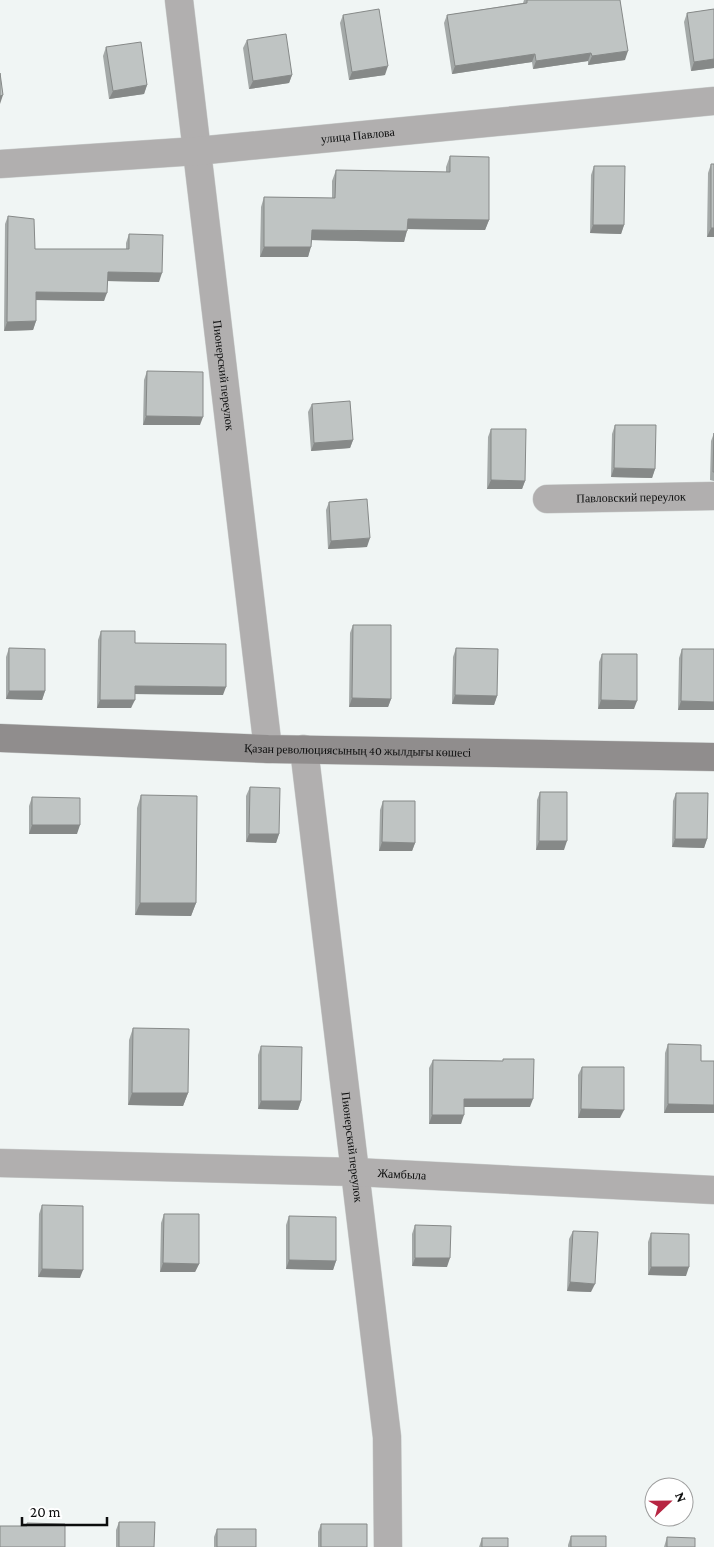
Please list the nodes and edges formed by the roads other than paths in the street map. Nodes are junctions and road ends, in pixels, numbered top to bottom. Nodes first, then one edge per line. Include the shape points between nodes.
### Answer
1 (179, 0) edge
2 (714, 100) edge
3 (197, 151) junction
4 (0, 164) edge
5 (714, 496) edge
6 (547, 499) dead end
7 (0, 738) edge
8 (268, 748) junction
9 (304, 749) junction
10 (714, 757) edge
11 (0, 1163) edge
12 (355, 1172) junction
13 (714, 1190) edge
14 (388, 1547) edge

1 - 3 street, Пионерский переулок
2 - 3 street, улица Павлова
3 - 4 street, улица Павлова
3 - 8 street, Пионерский переулок
5 - 6 street, Павловский переулок
7 - 8 street, Қазан революциясының 40 жылдығы көшесі
8 - 9 street, Қазан революциясының 40 жылдығы көшесі
9 - 10 street, Қазан революциясының 40 жылдығы көшесі
9 - 12 street, Пионерский переулок
11 - 12 street, Жамбыла
12 - 13 street, Жамбыла
12 - 14 street, Пионерский переулок via 387,1438

